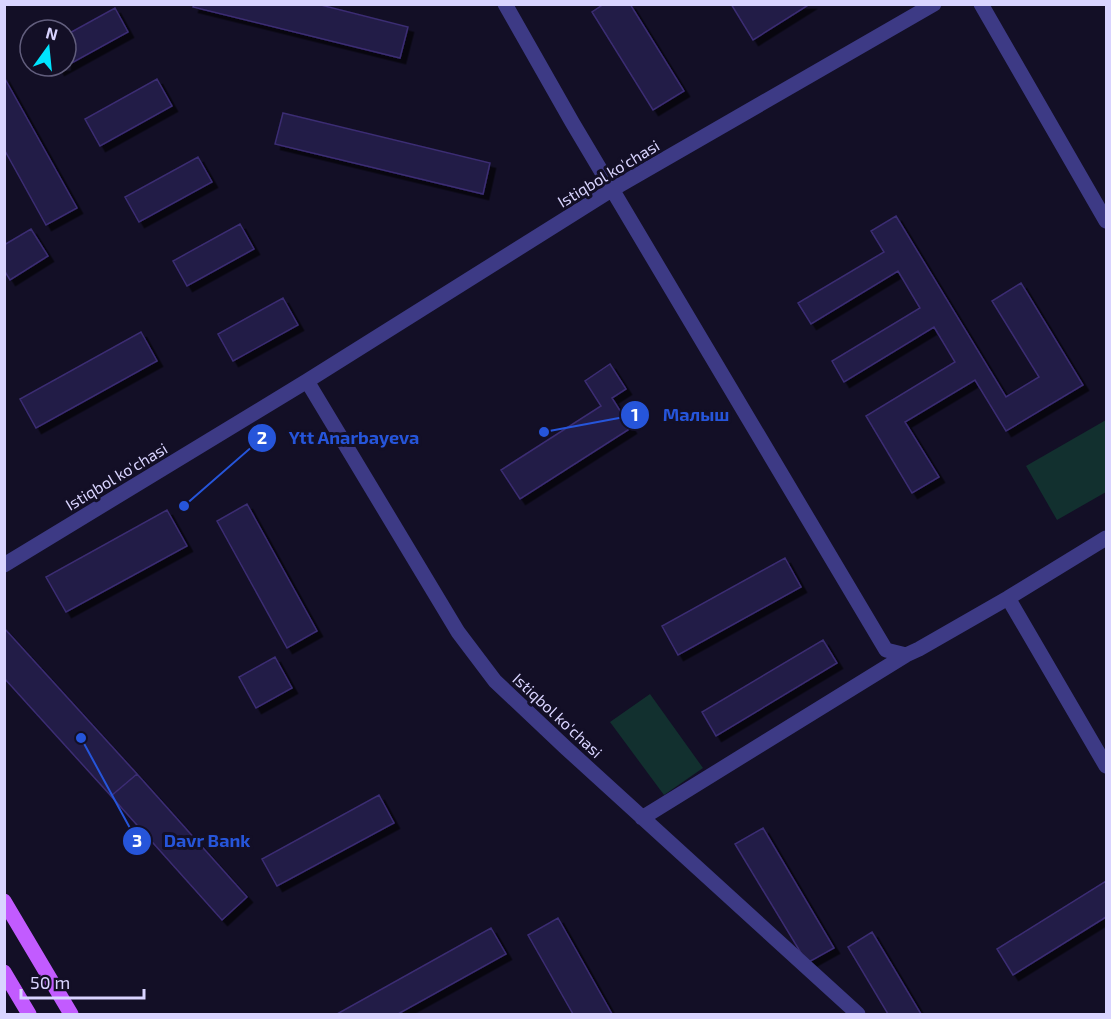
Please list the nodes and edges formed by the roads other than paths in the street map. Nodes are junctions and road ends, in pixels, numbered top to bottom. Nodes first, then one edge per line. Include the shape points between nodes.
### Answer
1 (505, 4) edge
2 (934, 4) edge
3 (981, 4) edge
4 (613, 189) junction
5 (1107, 221) edge
6 (307, 381) junction
7 (1107, 538) edge
8 (4, 565) edge
9 (1008, 598) junction
10 (906, 654) junction
11 (1101, 744) edge
12 (1107, 766) edge
13 (642, 818) junction
14 (4, 901) edge
15 (4, 972) edge
16 (29, 1014) edge
17 (71, 1014) edge
18 (858, 1014) edge

1 - 4 street
2 - 4 street, Istiqbol ko'chasi
3 - 5 street
4 - 6 street, Istiqbol ko'chasi
4 - 10 street via 886,650
6 - 8 street, Istiqbol ko'chasi
6 - 13 street, Istiqbol ko'chasi via 458,632 495,681
7 - 9 street
9 - 10 street
9 - 11 street
10 - 13 street
11 - 12 street
13 - 18 street, Istiqbol ko'chasi
14 - 17 main road
15 - 16 main road

